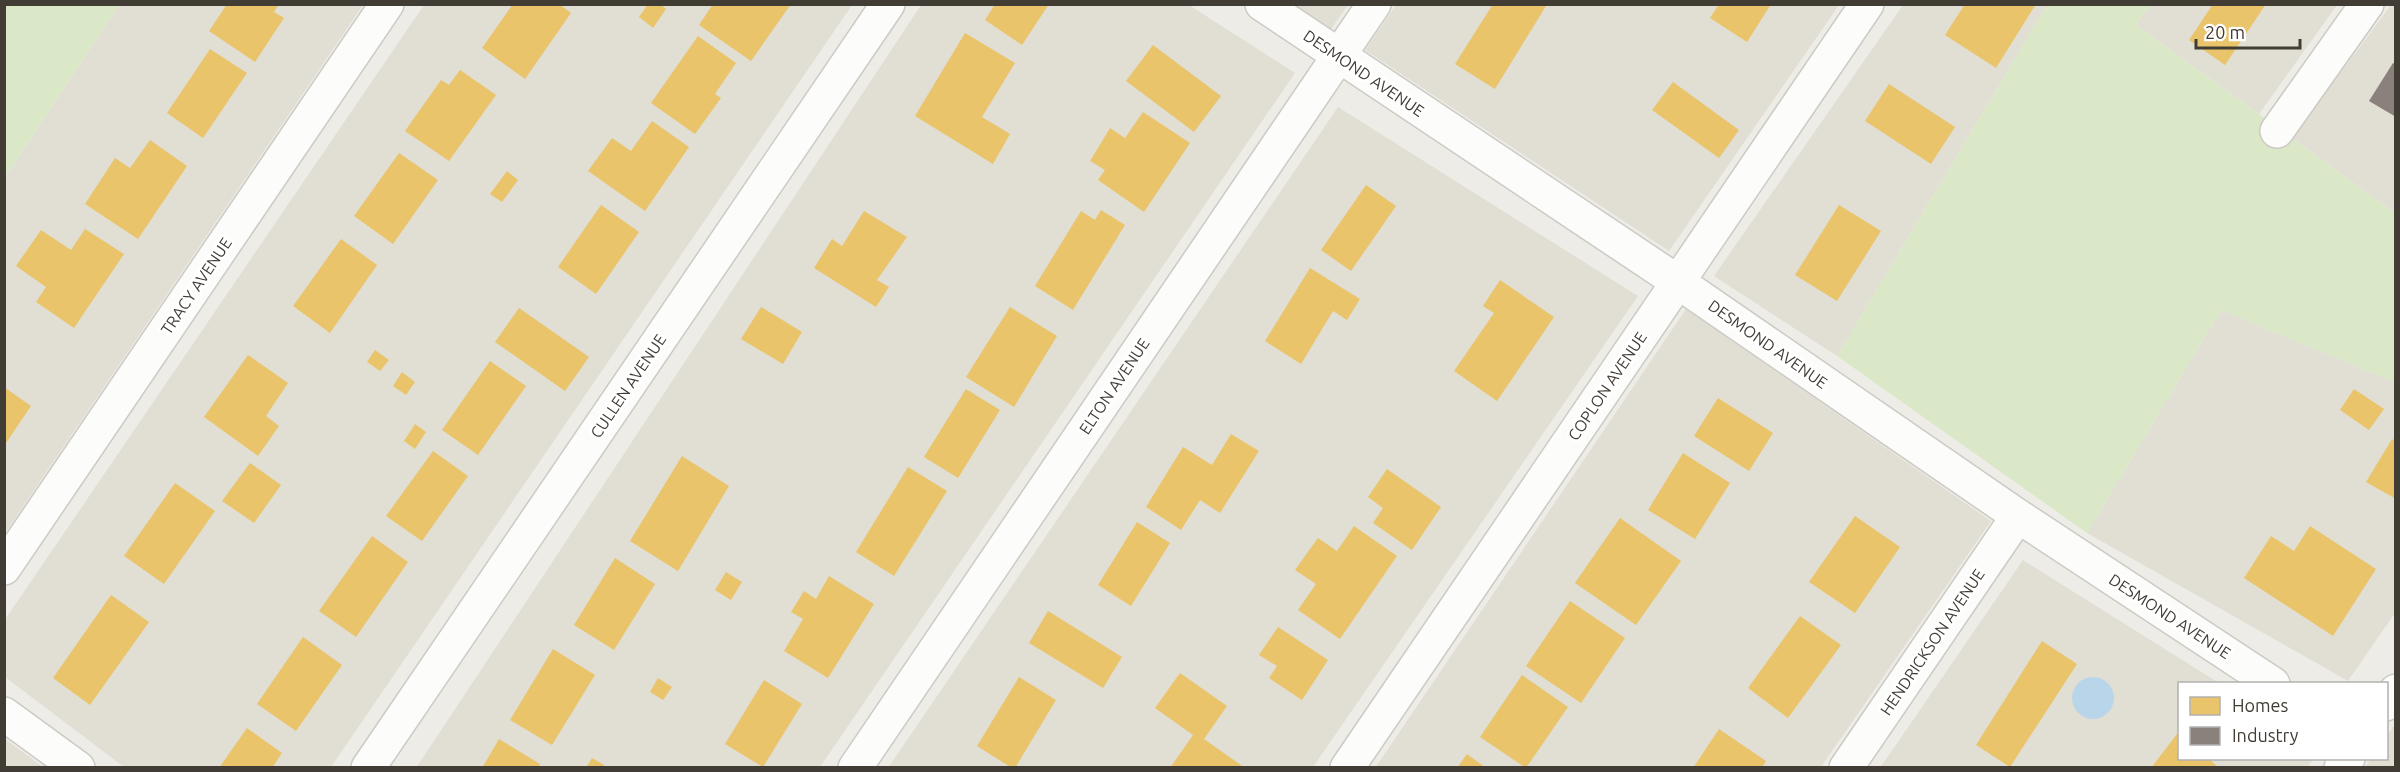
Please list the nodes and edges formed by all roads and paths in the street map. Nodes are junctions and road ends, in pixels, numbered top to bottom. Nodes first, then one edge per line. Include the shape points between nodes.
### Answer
1 (387, 4) edge
2 (888, 4) edge
3 (1262, 4) edge
4 (1374, 4) edge
5 (1867, 4) edge
6 (2367, 4) edge
7 (1339, 56) junction
8 (2277, 131) dead end
9 (1678, 282) junction
10 (2018, 516) junction
11 (4, 568) edge
12 (2270, 682) edge
13 (4, 714) edge
14 (78, 768) edge
15 (368, 768) edge
16 (855, 768) edge
17 (1347, 768) edge
18 (1846, 768) edge

1 - 11 street, TRACY AVENUE
2 - 15 street, CULLEN AVENUE
3 - 7 street, DESMOND AVENUE
4 - 7 street, ELTON AVENUE
5 - 9 street, COPLON AVENUE
6 - 8 street
7 - 9 street, DESMOND AVENUE
7 - 16 street, ELTON AVENUE
9 - 10 street, DESMOND AVENUE
9 - 17 street, COPLON AVENUE
10 - 12 street, DESMOND AVENUE
10 - 18 street, HENDRICKSON AVENUE
13 - 14 street

